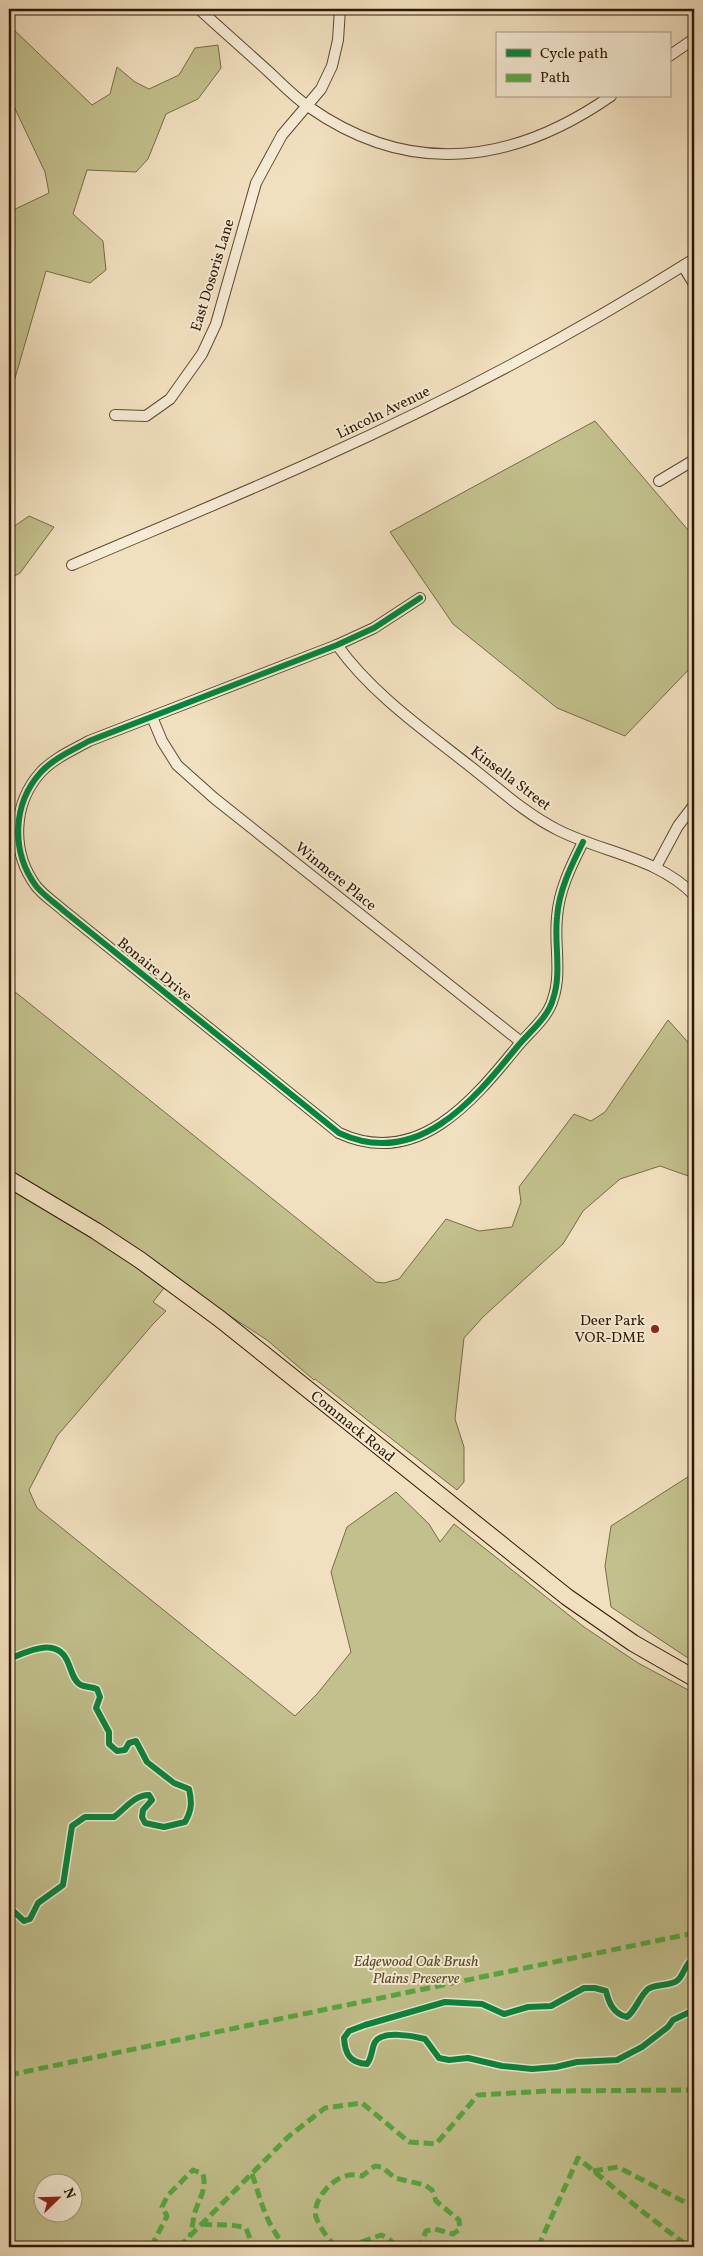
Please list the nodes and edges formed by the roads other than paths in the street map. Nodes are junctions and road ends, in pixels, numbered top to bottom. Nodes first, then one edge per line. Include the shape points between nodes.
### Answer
1 (199, 9) edge
2 (340, 9) edge
3 (694, 39) edge
4 (670, 55) edge
5 (608, 98) edge
6 (308, 107) junction
7 (694, 259) edge
8 (683, 266) junction
9 (694, 284) edge
10 (115, 415) dead end
11 (694, 460) edge
12 (659, 482) dead end
13 (72, 565) dead end
14 (420, 598) dead end
15 (337, 645) junction
16 (152, 717) junction
17 (694, 805) edge
18 (13, 824) edge
19 (583, 842) junction
20 (656, 867) junction
21 (694, 894) edge
22 (521, 1042) junction
23 (9, 1179) edge
24 (694, 1678) edge

1 - 6 street
2 - 6 street, East Dosoris Lane via 332,66 321,90
3 - 4 street
5 - 6 street via 543,136 493,150 463,154 405,150 352,133
6 - 10 street, East Dosoris Lane via 282,135 256,183 216,324 197,362 170,399 146,416
7 - 8 street, Lincoln Avenue
8 - 9 street
8 - 13 street, Lincoln Avenue via 487,378 326,456
11 - 12 street
14 - 15 street, Bonaire Drive via 374,628
15 - 16 street, Bonaire Drive
15 - 19 street, Kinsella Street via 352,667 393,705 528,812
16 - 18 street, Bonaire Drive via 89,741 41,772
16 - 22 street, Winmere Place via 177,765 214,798
17 - 20 street via 678,826
18 - 22 street, Bonaire Drive via 25,865 36,886 64,912 339,1133 358,1142 402,1142 445,1122
19 - 20 street, Kinsella Street
19 - 22 street, Bonaire Drive via 566,877 556,915 557,985 553,1002
20 - 21 street, Kinsella Street
23 - 24 main road, Commack Road via 140,1260 220,1319 567,1597 633,1643

